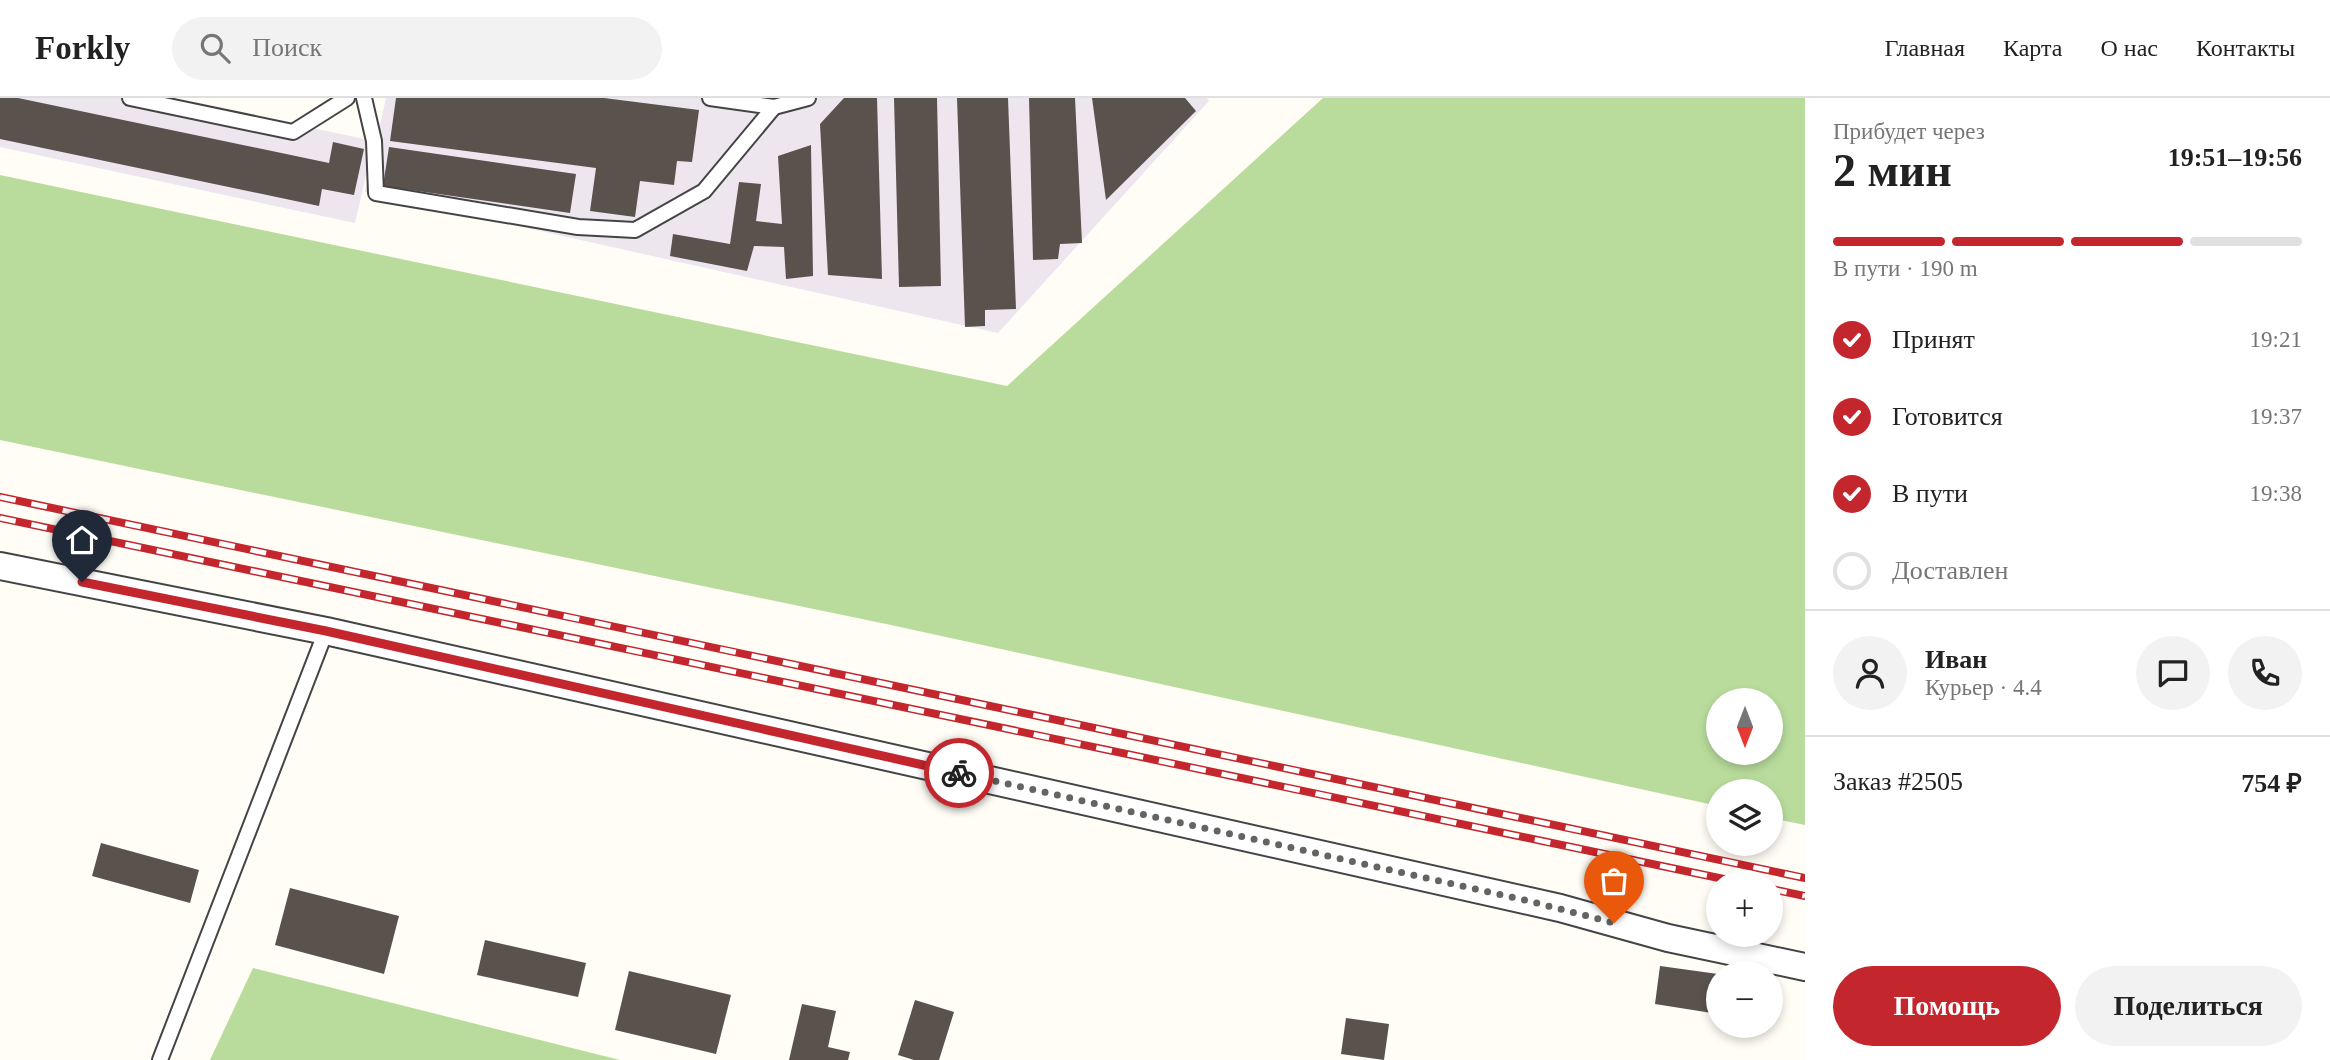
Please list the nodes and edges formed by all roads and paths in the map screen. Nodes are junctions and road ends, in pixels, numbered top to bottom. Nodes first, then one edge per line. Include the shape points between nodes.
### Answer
1 (130, 98) edge
2 (347, 98) edge
3 (365, 98) edge
4 (710, 98) edge
5 (808, 98) edge
6 (774, 107) junction
7 (0, 566) edge
8 (326, 631) junction
9 (1805, 967) edge
10 (160, 1060) edge

1 - 2 lane via 293,132
3 - 6 lane via 374,141 376,193 578,227 635,230 704,191
4 - 6 lane
5 - 6 lane
7 - 8 street
8 - 9 street
8 - 10 lane

